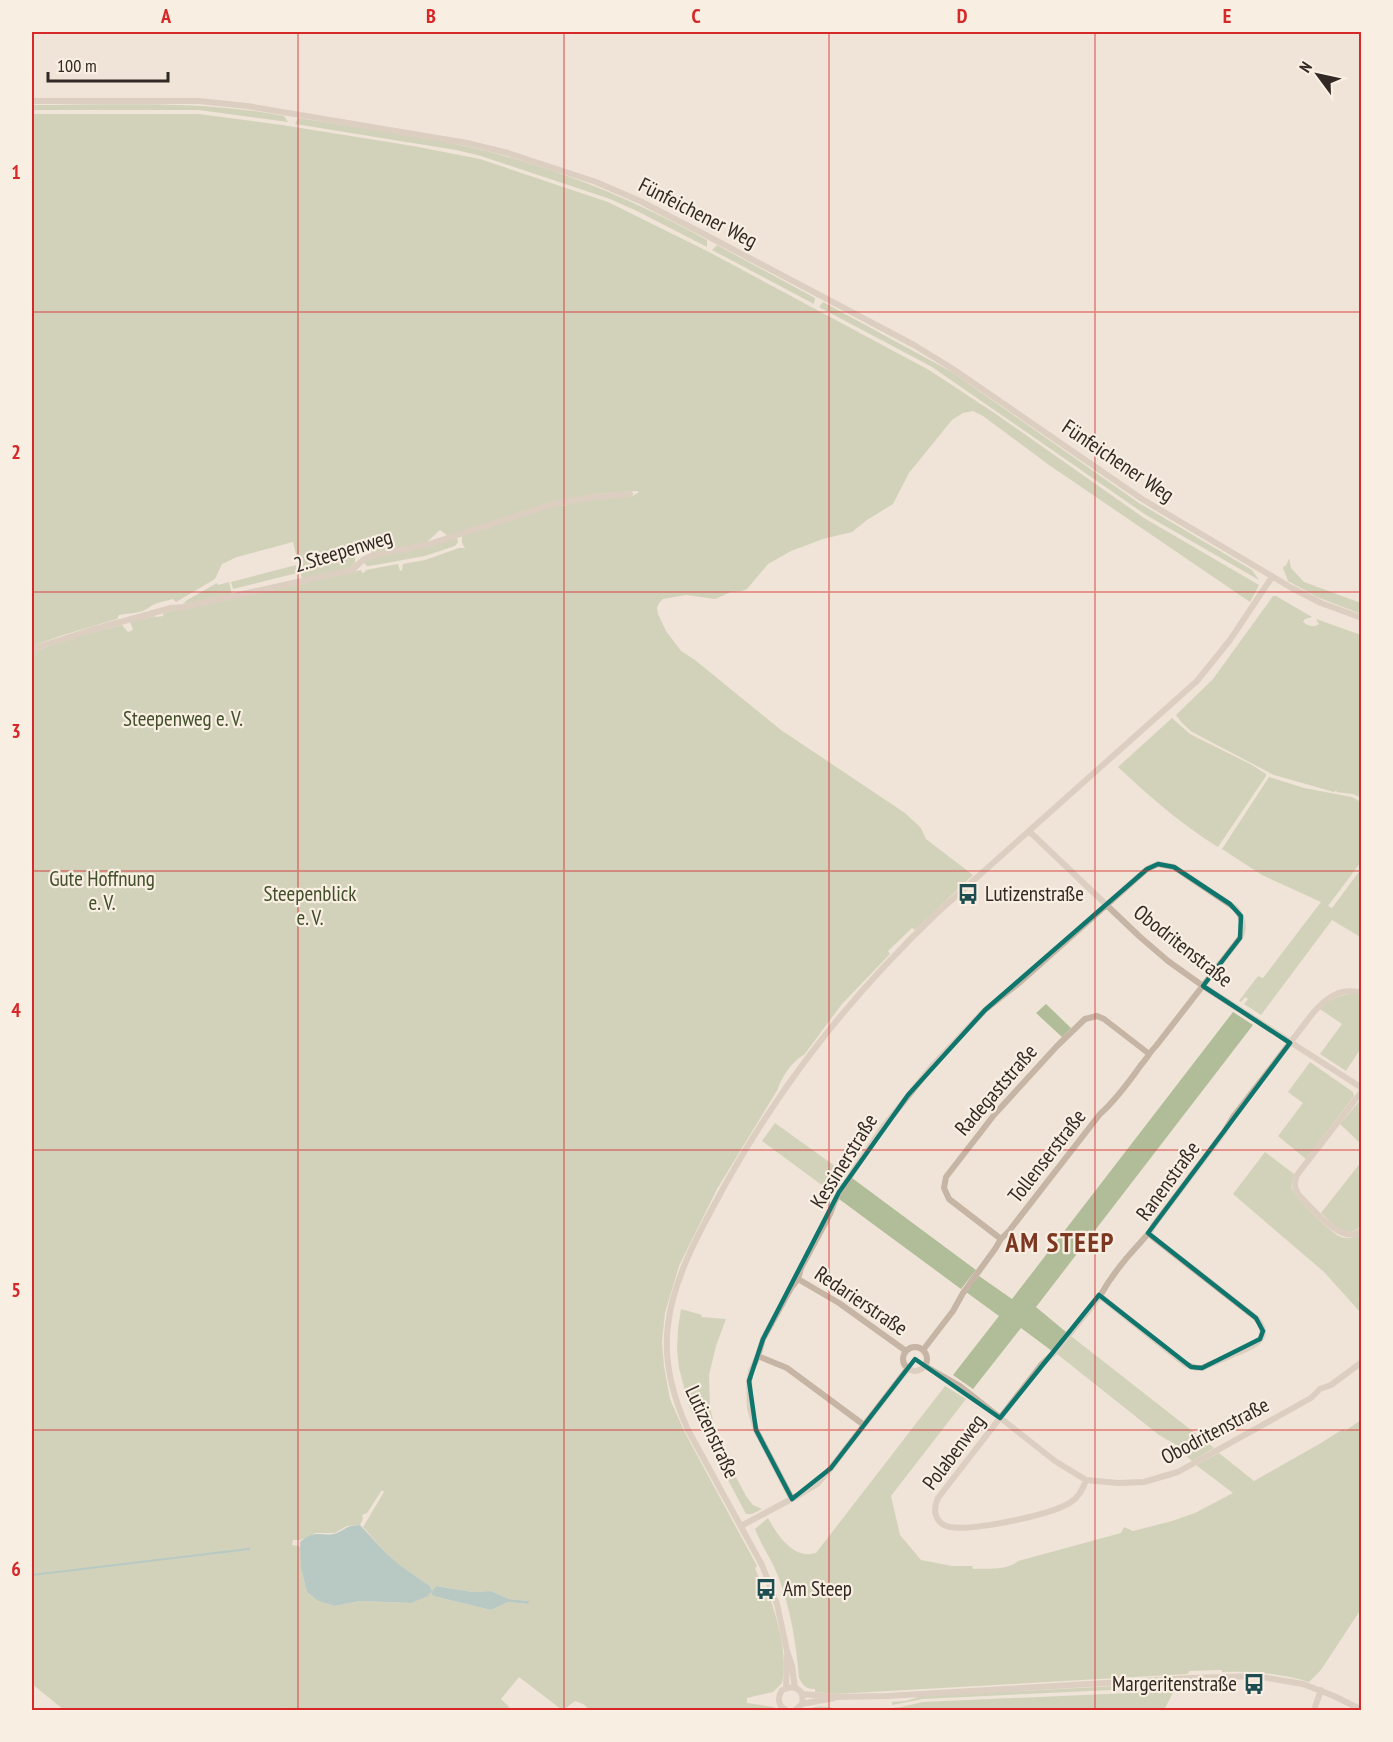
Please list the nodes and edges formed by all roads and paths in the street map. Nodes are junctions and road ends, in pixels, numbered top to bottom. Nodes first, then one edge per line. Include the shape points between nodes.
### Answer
1 (32, 100) edge
2 (630, 494) dead end
3 (1272, 576) junction
4 (1362, 618) edge
5 (32, 649) edge
6 (1029, 831) junction
7 (1107, 904) junction
8 (1203, 986) junction
9 (1362, 993) edge
10 (1290, 1043) junction
11 (1148, 1053) junction
12 (1362, 1089) edge
13 (1362, 1230) edge
14 (1150, 1235) junction
15 (1001, 1239) junction
16 (798, 1279) junction
17 (1100, 1296) junction
18 (923, 1350) junction
19 (906, 1352) junction
20 (758, 1356) junction
21 (1362, 1362) edge
22 (925, 1365) junction
23 (908, 1368) junction
24 (1000, 1418) junction
25 (864, 1425) junction
26 (1086, 1480) junction
27 (792, 1498) junction
28 (741, 1526) junction
29 (787, 1651) junction
30 (786, 1688) junction
31 (795, 1688) junction
32 (1321, 1690) junction
33 (802, 1694) junction
34 (837, 1697) junction
35 (802, 1704) junction
36 (786, 1710) edge
37 (796, 1710) edge
38 (1314, 1710) edge
39 (1362, 1710) edge

1 - 3 street, Fünfeichener Weg via 199,101 247,106 467,143 596,182 692,227 914,345 1142,499
2 - 5 street, 2.Steepenweg via 557,503 426,545 373,555 352,570 171,608
3 - 4 street, Fünfeichener Weg via 1321,603
3 - 6 street, Lutizenstraße via 1230,640 1197,681
6 - 7 street, Obodritenstraße
6 - 28 street, Lutizenstraße via 917,932 828,1030 743,1152 683,1268 668,1327 672,1386 688,1430
7 - 8 street, Obodritenstraße via 1154,950
7 - 8 street, Kessinerstraße via 1147,868 1163,864 1174,867 1235,908 1241,916 1242,934
7 - 16 street, Kessinerstraße via 985,1010 933,1065 884,1126 839,1192
8 - 10 street, Obodritenstraße
8 - 11 street, Tollenserstraße
9 - 10 street, Ranenstraße via 1344,991 1324,1000
10 - 12 street, Obodritenstraße
10 - 14 street, Ranenstraße
11 - 15 street, Tollenserstraße via 1112,1104
11 - 15 street, Radegaststraße via 1104,1019 1088,1017 994,1115 946,1178 944,1188 949,1199
12 - 13 street via 1294,1181 1298,1194 1341,1234 1350,1236
14 - 17 street, Ranenstraße
14 - 17 street via 1256,1318 1263,1331 1260,1339 1253,1346 1196,1368 1185,1364
15 - 18 street, Tollenserstraße
16 - 19 street, Redarierstraße via 839,1303
16 - 20 street, Kessinerstraße via 763,1339
17 - 24 street, Ranenstraße
18 - 19 street via 916,1347
18 - 22 street
19 - 23 street via 903,1362
20 - 25 street via 787,1368
20 - 27 street, Kessinerstraße via 749,1381 752,1419
21 - 26 street, Obodritenstraße via 1311,1398 1178,1472 1136,1483
22 - 23 street via 915,1371
22 - 24 street, Obodritenstraße
23 - 25 street
24 - 26 street, Obodritenstraße
24 - 26 street, Polabenweg via 938,1498 935,1514 944,1525 1007,1522 1067,1505 1076,1499
25 - 27 street via 821,1479
27 - 28 street
28 - 29 street, Lutizenstraße via 772,1592
29 - 30 street, Lutizenstraße
29 - 31 street, Lutizenstraße
30 - 31 street
30 - 36 street, Lutizenstraße via 779,1701
31 - 33 street
32 - 34 street via 1284,1680 1235,1676
32 - 38 street
32 - 39 street
33 - 34 street
33 - 35 street
34 - 35 street
35 - 37 street

